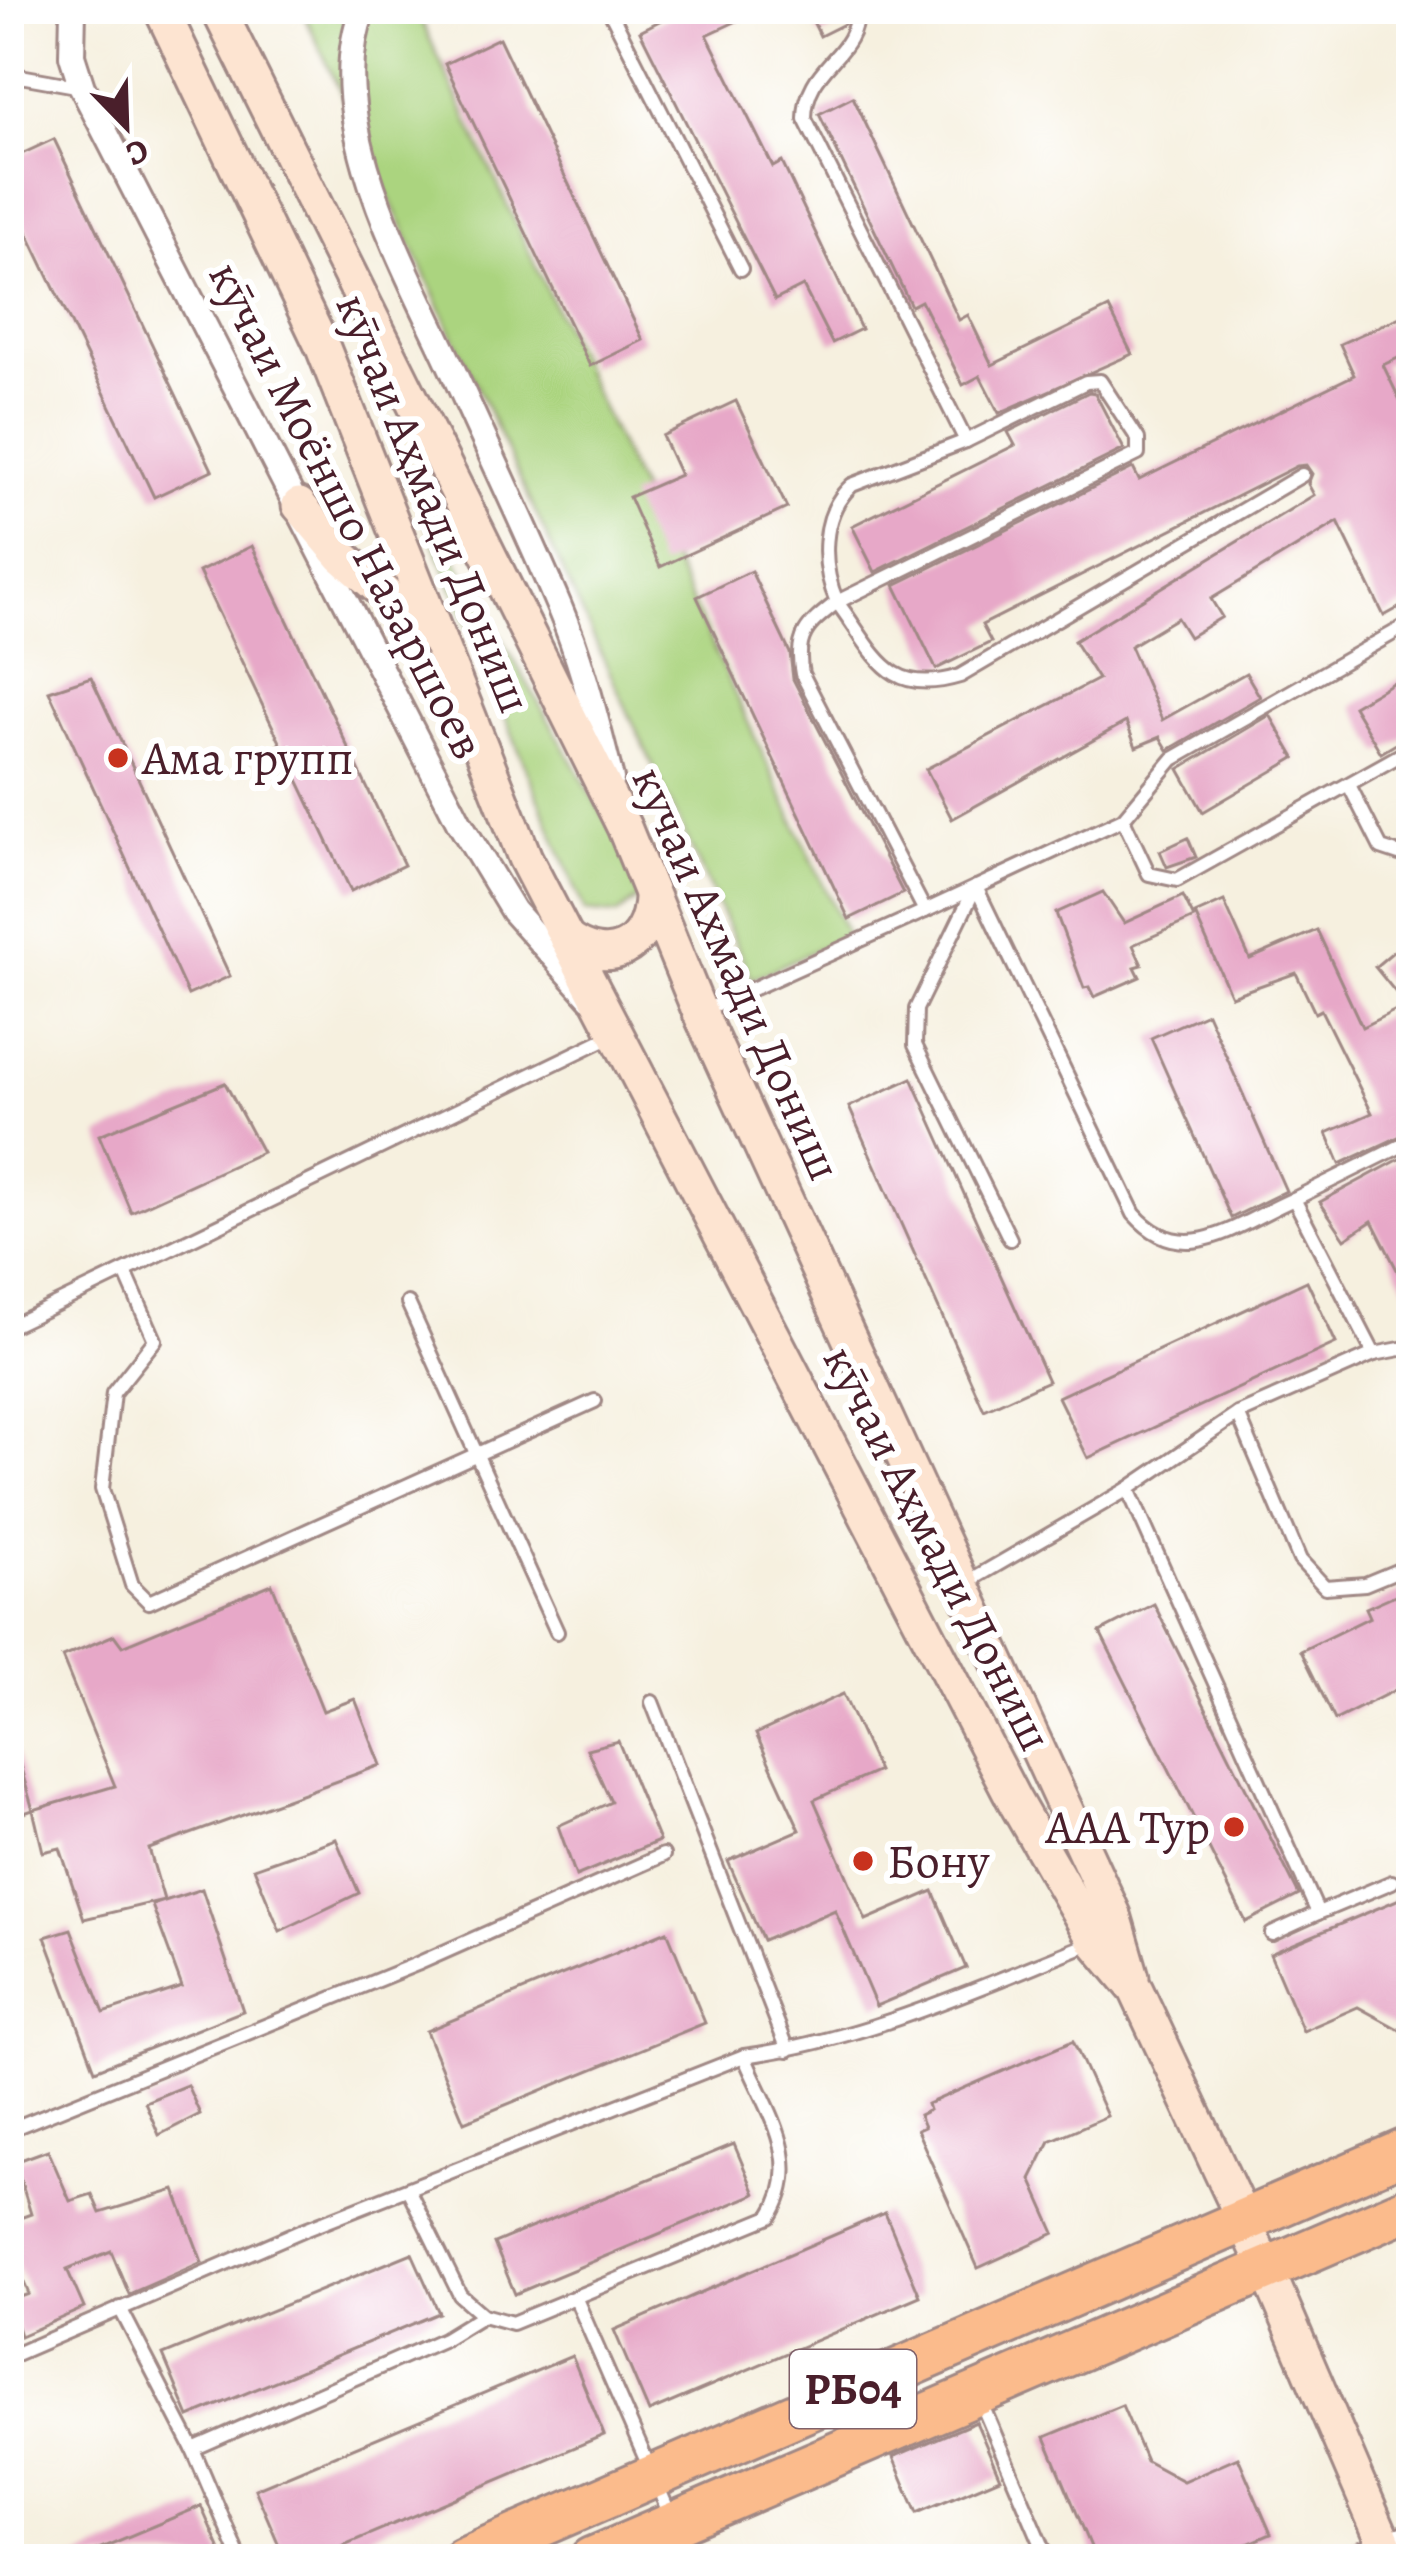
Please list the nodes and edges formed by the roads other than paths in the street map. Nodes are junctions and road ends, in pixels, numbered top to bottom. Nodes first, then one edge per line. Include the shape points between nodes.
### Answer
1 (73, 9) edge
2 (161, 9) edge
3 (218, 9) edge
4 (363, 9) edge
5 (609, 9) edge
6 (856, 9) edge
7 (9, 74) edge
8 (82, 87) junction
9 (741, 269) dead end
10 (966, 441) junction
11 (1302, 475) dead end
12 (299, 505) junction
13 (837, 602) junction
14 (1411, 623) edge
15 (442, 644) junction
16 (1411, 749) edge
17 (1349, 784) junction
18 (1124, 819) junction
19 (623, 827) junction
20 (1411, 849) edge
21 (976, 887) junction
22 (651, 898) junction
23 (925, 911) junction
24 (566, 938) junction
25 (700, 1013) junction
26 (615, 1024) junction
27 (1411, 1141) edge
28 (1294, 1198) junction
29 (1010, 1239) dead end
30 (125, 1274) junction
31 (408, 1303) dead end
32 (9, 1327) edge
33 (1411, 1347) edge
34 (1374, 1354) junction
35 (595, 1401) dead end
36 (1238, 1414) junction
37 (9, 1423) edge
38 (473, 1456) junction
39 (1128, 1489) junction
40 (9, 1509) edge
41 (1411, 1564) edge
42 (963, 1585) junction
43 (557, 1632) dead end
44 (652, 1702) dead end
45 (663, 1855) dead end
46 (1392, 1882) dead end
47 (1318, 1913) junction
48 (1272, 1934) dead end
49 (1095, 1941) junction
50 (1136, 1990) junction
51 (788, 2050) junction
52 (744, 2056) junction
53 (9, 2130) edge
54 (1411, 2148) edge
55 (407, 2188) junction
56 (1411, 2207) edge
57 (1243, 2219) junction
58 (1268, 2270) junction
59 (576, 2299) junction
60 (120, 2308) junction
61 (483, 2315) junction
62 (9, 2356) edge
63 (977, 2393) junction
64 (193, 2449) junction
65 (653, 2477) junction
66 (674, 2524) junction
67 (1395, 2543) edge
68 (240, 2559) edge
69 (464, 2559) edge
70 (592, 2559) edge
71 (1048, 2559) edge
72 (1336, 2559) edge

1 - 8 street, кӯчаи Моёншо Назаршоев via 72,56
2 - 15 street, кӯчаи Аҳмади Дониш via 322,348
3 - 19 street, кучаи Ахмади Дониш
4 - 19 street via 352,36 352,96 367,170 561,609
5 - 9 lane
6 - 10 lane via 852,38 814,76 805,119
7 - 8 lane
8 - 12 street, кӯчаи Моёншо Назаршоев
10 - 13 lane via 839,496 825,574
10 - 13 lane via 1100,381 1138,439 1138,454
11 - 13 lane via 960,676 925,687 892,675
12 - 15 street via 389,603
12 - 26 street, кӯчаи Моёншо Назаршоев via 483,867 548,955
13 - 23 lane via 802,630 802,674
14 - 18 lane via 1173,759
15 - 24 street, кӯчаи Аҳмади Дониш via 525,858
16 - 17 lane
17 - 18 lane via 1177,880 1149,874
17 - 20 lane via 1381,848
18 - 21 lane
19 - 22 street, кучаи Ахмади Дониш
21 - 23 lane
21 - 28 lane via 1134,1214 1153,1235 1196,1242
21 - 29 lane via 916,1009 915,1045
22 - 24 street via 641,938 624,951 583,951
22 - 25 street, кучаи Ахмади Дониш
23 - 25 lane
24 - 26 street, кӯчаи Аҳмади Дониш
25 - 42 street, кучаи Ахмади Дониш
26 - 30 lane
26 - 49 street, кӯчаи Аҳмади Дониш via 1014,1800
27 - 28 lane
28 - 34 lane
30 - 32 lane
30 - 38 lane via 155,1340 113,1393 102,1489 132,1586 149,1601
31 - 38 lane
33 - 34 lane, кӯчаи Аҳмади Дониш
34 - 36 lane, кӯчаи Аҳмади Дониш
35 - 38 lane
36 - 39 lane, кӯчаи Аҳмади Дониш
36 - 41 lane via 1300,1560 1325,1587 1365,1584
37 - 40 lane
38 - 43 lane
39 - 42 lane, кӯчаи Аҳмади Дониш
39 - 47 lane
42 - 50 street, кучаи Ахмади Дониш via 1114,1915
44 - 51 lane
45 - 53 lane
46 - 47 lane
47 - 48 lane
49 - 50 street, кӯчаи Аҳмади Дониш
49 - 51 lane via 857,2032
50 - 57 street, кӯчаи Аҳмади Дониш
51 - 52 lane
52 - 55 lane
52 - 59 lane via 786,2158 786,2193 770,2217
54 - 57 highway, РБ04
55 - 60 lane
55 - 61 lane via 460,2295
56 - 58 highway, РБ04
57 - 58 street, кӯчаи Аҳмади Дониш
57 - 65 highway, РБ04
58 - 63 highway, РБ04
58 - 67 street, кӯчаи Аҳмади Дониш
59 - 61 lane via 512,2323
59 - 65 lane
60 - 62 lane
60 - 64 lane
61 - 64 lane
63 - 66 highway, РБ04
63 - 71 lane
64 - 68 lane
65 - 66 lane
65 - 69 highway, РБ04
66 - 70 highway, РБ04
67 - 72 lane

